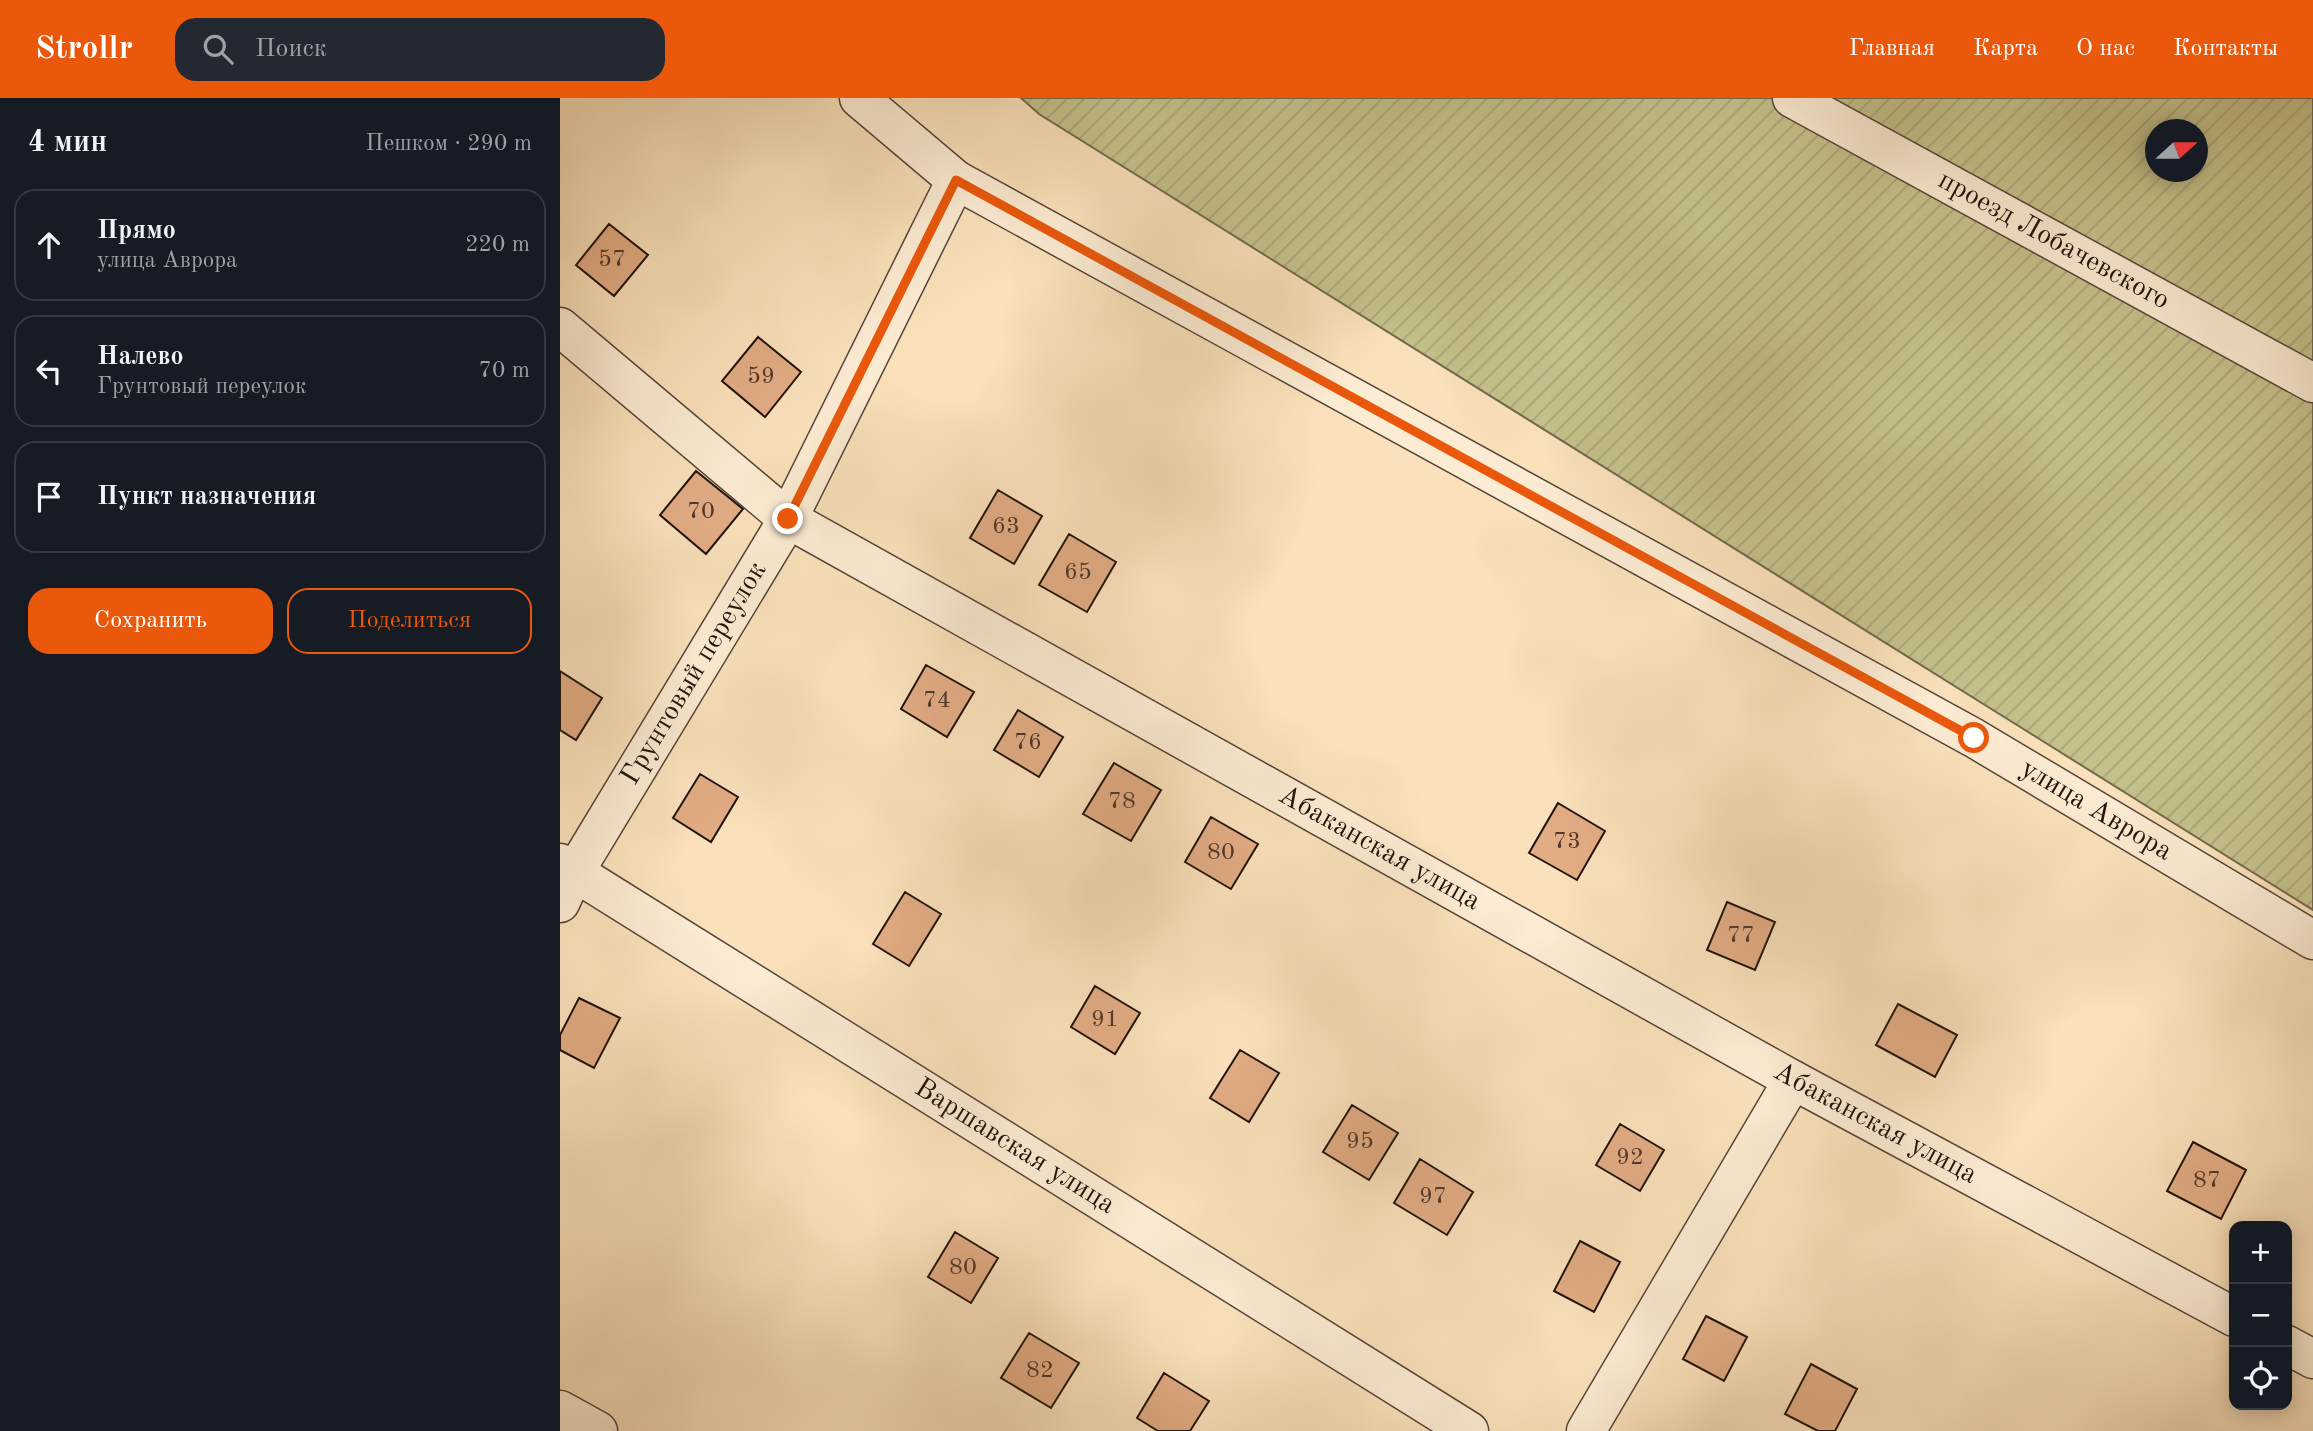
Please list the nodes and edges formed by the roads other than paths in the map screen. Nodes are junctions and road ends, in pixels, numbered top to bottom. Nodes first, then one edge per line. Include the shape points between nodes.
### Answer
1 (859, 98) edge
2 (1792, 98) edge
3 (956, 180) junction
4 (560, 327) edge
5 (2313, 383) edge
6 (788, 519) junction
7 (565, 880) edge
8 (2313, 940) edge
9 (1793, 1080) junction
10 (2229, 1314) edge
11 (2291, 1347) edge
12 (2313, 1359) edge
13 (560, 1410) edge
14 (598, 1431) edge
15 (1469, 1431) edge
16 (1586, 1431) edge

1 - 3 street, улица Аврора
2 - 5 street, проезд Лобачевского
3 - 6 street, Грунтовый переулок
3 - 8 street, улица Аврора via 1974,738
4 - 6 street, Абаканская улица
6 - 7 street, Грунтовый переулок
6 - 9 street, Абаканская улица
7 - 15 street, Варшавская улица
9 - 10 street, Абаканская улица
9 - 16 street
11 - 12 street
13 - 14 street

